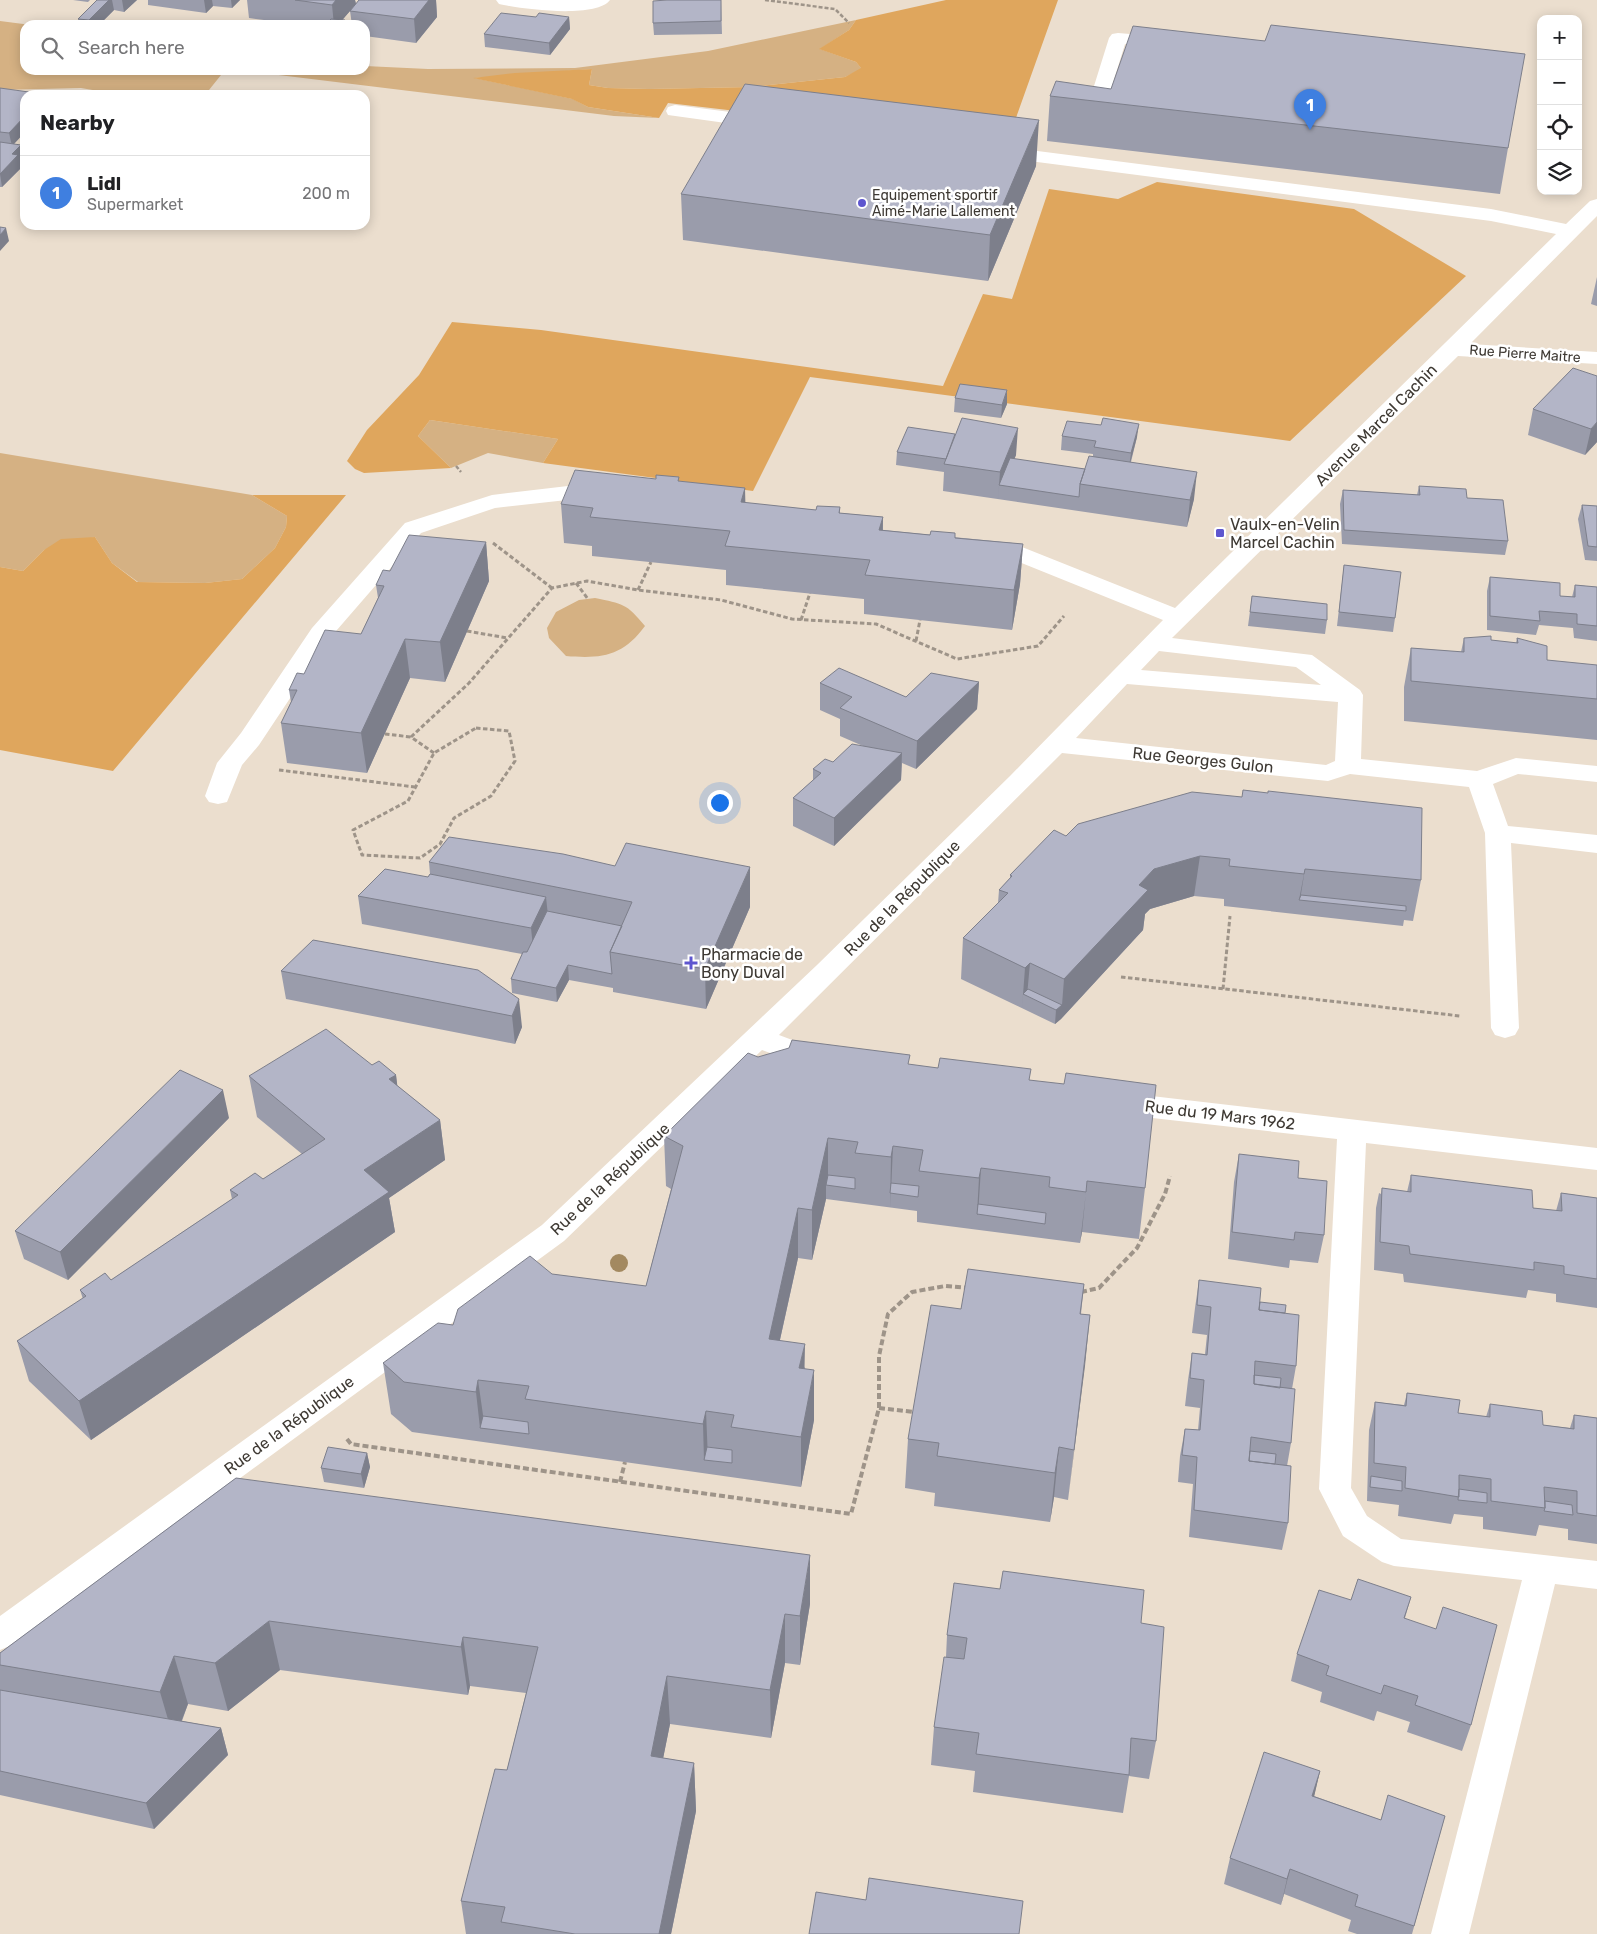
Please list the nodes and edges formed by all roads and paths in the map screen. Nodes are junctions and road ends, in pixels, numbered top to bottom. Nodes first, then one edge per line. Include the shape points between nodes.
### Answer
1 (505, 0) edge
2 (601, 0) edge
3 (765, 0) edge
4 (849, 23) dead end
5 (1187, 44) edge
6 (674, 111) dead end
7 (1093, 118) edge
8 (777, 124) edge
9 (976, 149) edge
10 (1597, 205) edge
11 (1571, 230) junction
12 (1454, 349) junction
13 (1597, 358) edge
14 (622, 496) edge
15 (455, 515) junction
16 (969, 546) edge
17 (651, 562) edge
18 (576, 583) junction
19 (1093, 583) junction
20 (552, 588) junction
21 (638, 590) junction
22 (810, 593) edge
23 (588, 599) dead end
24 (1180, 618) junction
25 (801, 620) junction
26 (920, 620) edge
27 (467, 631) dead end
28 (508, 638) junction
29 (916, 641) junction
30 (1153, 643) junction
31 (1122, 676) junction
32 (1351, 695) junction
33 (385, 734) dead end
34 (411, 737) junction
35 (1056, 744) junction
36 (434, 753) junction
37 (230, 764) junction
38 (1348, 766) junction
39 (1597, 774) edge
40 (1479, 780) junction
41 (415, 787) junction
42 (218, 796) dead end
43 (1498, 833) junction
44 (1597, 844) edge
45 (1230, 916) dead end
46 (1121, 977) dead end
47 (1223, 989) junction
48 (1505, 1024) joint
49 (759, 1038) junction
50 (842, 1070) edge
51 (1093, 1100) edge
52 (1352, 1130) junction
53 (1597, 1159) edge
54 (1170, 1176) dead end
55 (974, 1288) edge
56 (1075, 1293) edge
57 (318, 1404) junction
58 (879, 1408) junction
59 (919, 1413) edge
60 (625, 1462) edge
61 (620, 1482) junction
62 (1542, 1568) junction
63 (1597, 1575) edge
64 (0, 1635) edge
65 (1450, 1934) edge

1 - 2 street via 573,6
3 - 4 path via 835,9
5 - 7 street via 1118,38
6 - 8 street
9 - 11 street via 1491,215
10 - 11 street, Avenue Marcel Cachin
11 - 12 street, Avenue Marcel Cachin
12 - 13 street, Rue Pierre Maitre
12 - 24 street, Avenue Marcel Cachin
14 - 15 street via 585,491 492,502
15 - 20 path
15 - 37 street via 413,528 321,632
16 - 19 street via 1014,552
17 - 21 path
18 - 20 path
18 - 21 path via 587,581
18 - 23 path
19 - 24 street
19 - 29 path via 1038,646 957,659
20 - 28 path
21 - 25 path via 720,600
22 - 25 path
24 - 30 street, Avenue Marcel Cachin
25 - 29 path via 876,624
26 - 29 path
27 - 28 path
28 - 34 path via 469,683
30 - 31 street, Rue de la République
30 - 32 street via 1303,660
31 - 32 street
31 - 35 street, Rue de la République
32 - 38 street
33 - 34 path
34 - 36 path
35 - 38 street, Rue Georges Gulon via 1328,773
35 - 49 street, Rue de la République
36 - 41 path
36 - 41 path via 476,728 509,731 515,761 491,796 454,818 440,844 420,858 362,855 353,830 408,801
37 - 41 path
37 - 42 street
38 - 40 street, Rue Georges Gulon
39 - 40 street, Rue Georges Gulon via 1516,766
40 - 43 street
43 - 44 street
43 - 48 street
45 - 47 path
46 - 47 path
47 - 48 path
49 - 50 street
49 - 57 street, Rue de la République via 553,1233
51 - 52 street, Rue du 19 Mars 1962
52 - 53 street, Rue du 19 Mars 1962
52 - 62 street via 1335,1489 1356,1526 1394,1552
54 - 56 path via 1165,1194 1137,1248 1099,1288
55 - 58 path via 945,1286 912,1292 888,1314 879,1356
57 - 61 path via 351,1444
57 - 64 street, Rue de la République
58 - 59 path
58 - 61 path via 851,1514
60 - 61 path
62 - 63 street
62 - 65 street

